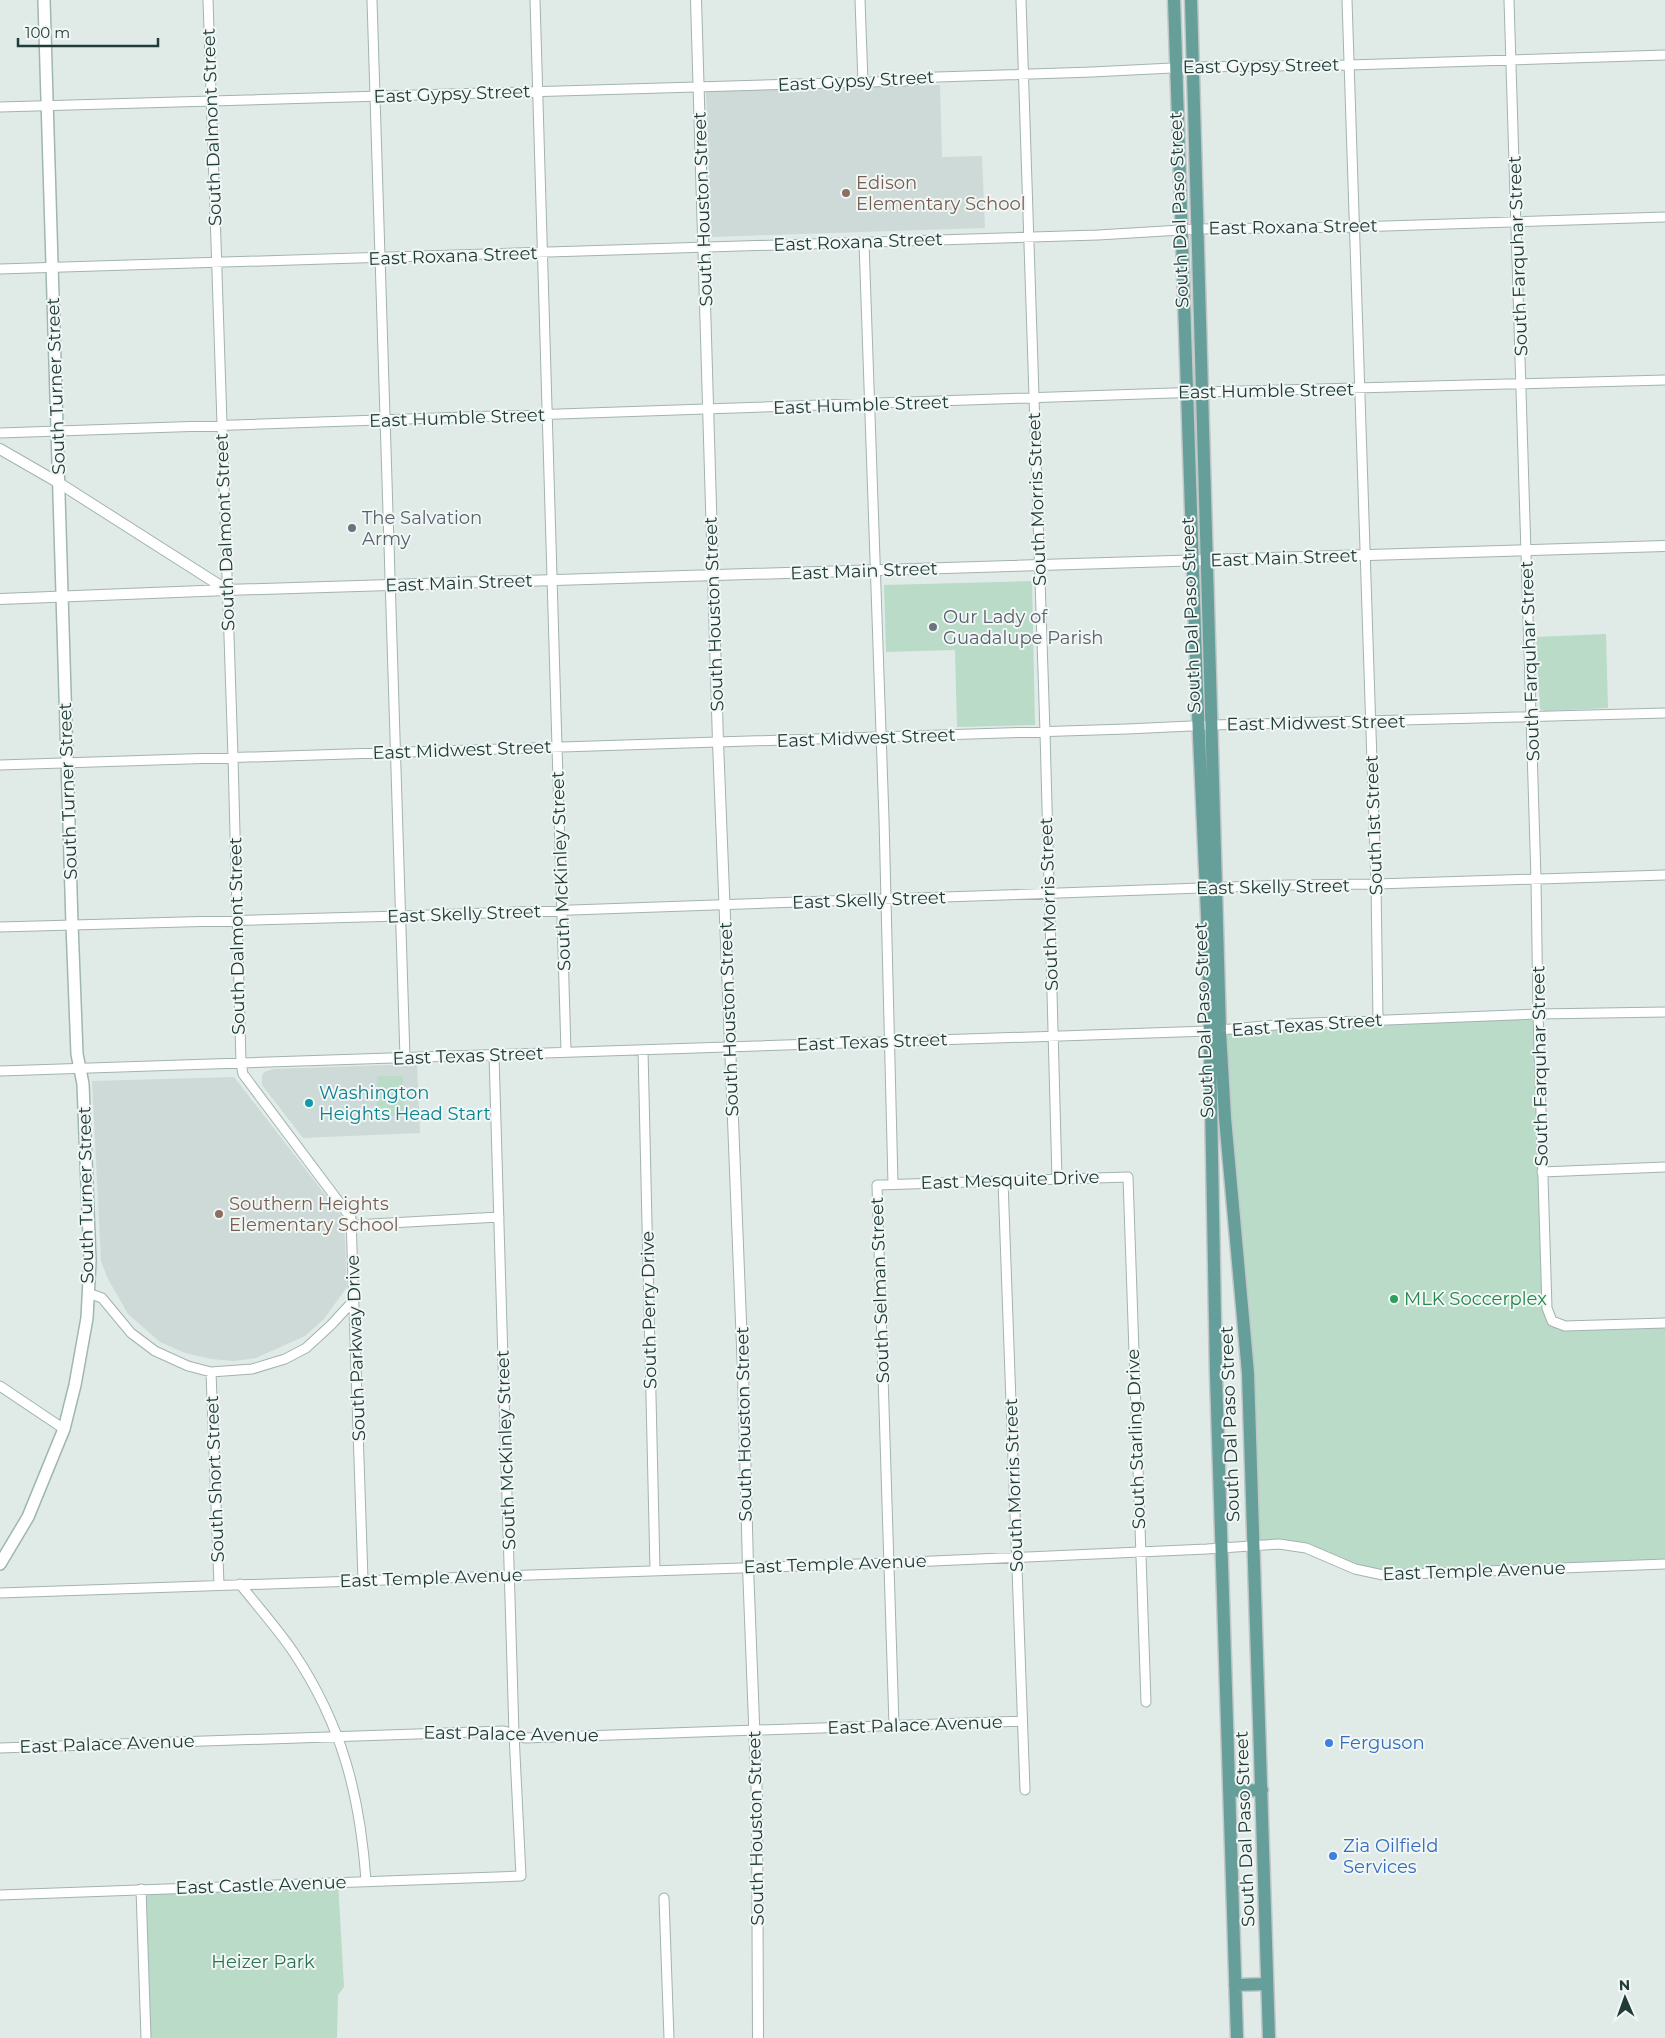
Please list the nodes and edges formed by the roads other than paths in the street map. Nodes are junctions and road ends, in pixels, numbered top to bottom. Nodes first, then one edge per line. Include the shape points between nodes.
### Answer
1 (44, 0) edge
2 (208, 0) edge
3 (372, 0) edge
4 (535, 0) edge
5 (696, 0) edge
6 (860, 0) edge
7 (1021, 0) edge
8 (1174, 0) edge
9 (1191, 0) edge
10 (1347, 0) edge
11 (1509, 0) edge
12 (1665, 55) edge
13 (1512, 60) junction
14 (1349, 64) junction
15 (1192, 67) junction
16 (1177, 68) junction
17 (1024, 75) junction
18 (863, 82) junction
19 (699, 87) junction
20 (538, 91) junction
21 (375, 96) junction
22 (211, 100) junction
23 (48, 105) junction
24 (0, 107) edge
25 (1665, 217) edge
26 (1516, 222) junction
27 (1355, 227) junction
28 (1198, 229) junction
29 (1182, 230) junction
30 (1029, 237) junction
31 (864, 242) junction
32 (704, 248) junction
33 (542, 253) junction
34 (380, 258) junction
35 (216, 263) junction
36 (52, 267) junction
37 (0, 269) edge
38 (1665, 380) edge
39 (1521, 384) junction
40 (1360, 389) junction
41 (1202, 392) junction
42 (1186, 393) junction
43 (1034, 399) junction
44 (868, 404) junction
45 (709, 410) junction
46 (548, 415) junction
47 (385, 420) junction
48 (222, 426) junction
49 (58, 431) junction
50 (0, 433) edge
51 (0, 449) edge
52 (59, 483) junction
53 (1665, 546) edge
54 (1526, 550) junction
55 (1365, 556) junction
56 (1207, 560) junction
57 (1192, 561) junction
58 (1040, 565) junction
59 (877, 570) junction
60 (713, 575) junction
61 (552, 580) junction
62 (389, 585) junction
63 (227, 590) junction
64 (63, 598) junction
65 (0, 599) edge
66 (1665, 713) edge
67 (1531, 717) junction
68 (1371, 722) junction
69 (1212, 725) junction
70 (1198, 726) junction
71 (1045, 732) junction
72 (880, 737) junction
73 (718, 742) junction
74 (558, 747) junction
75 (395, 752) junction
76 (233, 758) junction
77 (68, 763) junction
78 (0, 765) edge
79 (1665, 875) edge
80 (1536, 879) junction
81 (1376, 884) junction
82 (1211, 888) junction
83 (1048, 893) junction
84 (885, 900) junction
85 (725, 906) junction
86 (562, 911) junction
87 (400, 916) junction
88 (236, 921) junction
89 (72, 924) junction
90 (0, 927) edge
91 (1665, 1012) edge
92 (1538, 1014) junction
93 (1378, 1020) junction
94 (1215, 1031) junction
95 (1053, 1036) junction
96 (888, 1041) junction
97 (731, 1047) junction
98 (643, 1050) junction
99 (566, 1052) junction
100 (494, 1055) junction
101 (404, 1058) junction
102 (241, 1063) junction
103 (79, 1067) junction
104 (0, 1071) edge
105 (1665, 1167) edge
106 (1542, 1172) junction
107 (1128, 1177) joint
108 (1057, 1179) junction
109 (1003, 1180) junction
110 (893, 1184) junction
111 (499, 1217) junction
112 (353, 1225) junction
113 (88, 1293) junction
114 (355, 1299) junction
115 (1665, 1323) edge
116 (211, 1372) junction
117 (0, 1386) edge
118 (64, 1429) junction
119 (1253, 1545) junction
120 (1222, 1549) junction
121 (1140, 1552) junction
122 (1016, 1558) junction
123 (888, 1563) junction
124 (0, 1564) edge
125 (1665, 1564) edge
126 (748, 1567) junction
127 (655, 1570) junction
128 (510, 1575) junction
129 (363, 1580) junction
130 (240, 1584) junction
131 (219, 1585) junction
132 (0, 1593) edge
133 (1146, 1702) dead end
134 (1022, 1721) junction
135 (894, 1725) junction
136 (755, 1730) junction
137 (514, 1734) junction
138 (338, 1736) junction
139 (0, 1748) edge
140 (1025, 1790) dead end
141 (1262, 1790) junction
142 (1229, 1791) junction
143 (521, 1876) joint
144 (366, 1881) junction
145 (141, 1889) junction
146 (0, 1895) edge
147 (664, 1898) dead end
148 (1235, 1984) junction
149 (1268, 1984) junction
150 (146, 2038) edge
151 (669, 2038) edge
152 (758, 2038) edge
153 (1237, 2038) edge
154 (1269, 2038) edge

1 - 23 main road, South Turner Street
2 - 22 street, South Dalmont Street
3 - 21 street
4 - 20 street, South McKinley Street
5 - 19 street, South Houston Street
6 - 18 street
7 - 17 street, South Morris Street
8 - 16 main road, South Dal Paso Street
9 - 15 main road, South Dal Paso Street
10 - 14 street, South 1st Street
11 - 13 street, South Farquhar Street
12 - 13 street, East Gypsy Street
13 - 14 street, East Gypsy Street
13 - 26 street, South Farquhar Street
14 - 15 street, East Gypsy Street
14 - 27 street, South 1st Street
15 - 16 street, East Gypsy Street
15 - 28 main road, South Dal Paso Street
16 - 17 street, East Gypsy Street
16 - 29 main road, South Dal Paso Street
17 - 18 street, East Gypsy Street
17 - 30 street, South Morris Street
18 - 19 street, East Gypsy Street
19 - 20 street, East Gypsy Street
19 - 32 street, South Houston Street
20 - 21 street, East Gypsy Street
20 - 33 street, South McKinley Street
21 - 22 street, East Gypsy Street
21 - 34 street
22 - 23 street, East Gypsy Street
22 - 35 street, South Dalmont Street
23 - 24 street, East Gypsy Street
23 - 36 main road, South Turner Street
25 - 26 street, East Roxana Street
26 - 27 street, East Roxana Street
26 - 39 street, South Farquhar Street
27 - 28 street, East Roxana Street
27 - 40 street, South 1st Street
28 - 29 street, East Roxana Street
28 - 41 main road, South Dal Paso Street
29 - 30 street, East Roxana Street
29 - 42 main road, South Dal Paso Street
30 - 31 street, East Roxana Street
30 - 43 street, South Morris Street
31 - 32 street, East Roxana Street
31 - 44 street, South Selman Street
32 - 33 street, East Roxana Street
32 - 45 street, South Houston Street
33 - 34 street, East Roxana Street
33 - 46 street, South McKinley Street
34 - 35 street, East Roxana Street
34 - 47 street
35 - 36 street, East Roxana Street
35 - 48 street, South Dalmont Street
36 - 37 street, East Roxana Street
36 - 49 main road, South Turner Street
38 - 39 street, East Humble Street
39 - 40 street, East Humble Street
39 - 54 street, South Farquhar Street
40 - 41 street, East Humble Street
40 - 55 street, South 1st Street
41 - 42 street, East Humble Street
41 - 56 main road, South Dal Paso Street
42 - 43 street, East Humble Street
42 - 57 main road, South Dal Paso Street
43 - 44 street, East Humble Street
43 - 58 street, South Morris Street
44 - 45 street, East Humble Street
44 - 59 street, South Selman Street
45 - 46 street, East Humble Street
45 - 60 street, South Houston Street
46 - 47 street, East Humble Street
46 - 61 street, South McKinley Street
47 - 48 street, East Humble Street
47 - 62 street
48 - 49 street, East Humble Street
48 - 63 street, South Dalmont Street
49 - 50 street, East Humble Street
49 - 52 main road, South Turner Street
51 - 52 street
52 - 63 street
52 - 64 main road, South Turner Street
53 - 54 street, East Main Street
54 - 55 street, East Main Street
54 - 67 street, South Farquhar Street
55 - 56 street, East Main Street
55 - 68 street, South 1st Street
56 - 57 street, East Main Street
56 - 69 main road, South Dal Paso Street
57 - 58 street, East Main Street
57 - 70 main road, South Dal Paso Street
58 - 59 street, East Main Street
58 - 71 street, South Morris Street
59 - 60 street, East Main Street
59 - 72 street, South Selman Street
60 - 61 street, East Main Street
60 - 73 street, South Houston Street
61 - 62 street, East Main Street
61 - 74 street, South McKinley Street
62 - 63 street, East Main Street
62 - 75 street
63 - 64 street, East Main Street
63 - 76 street, South Dalmont Street
64 - 65 street, East Main Street
64 - 77 main road, South Turner Street
66 - 67 street, East Midwest Street
67 - 68 street, East Midwest Street
67 - 80 street, South Farquhar Street
68 - 69 street, East Midwest Street
68 - 81 street, South 1st Street
69 - 70 street, East Midwest Street
69 - 82 main road, South Dal Paso Street
70 - 71 street, East Midwest Street
70 - 82 main road, South Dal Paso Street
71 - 72 street, East Midwest Street
71 - 83 street, South Morris Street
72 - 73 street, East Midwest Street
72 - 84 street, South Selman Street
73 - 74 street, East Midwest Street
73 - 85 street, South Houston Street
74 - 75 street, East Midwest Street
74 - 86 street, South McKinley Street
75 - 76 street, East Midwest Street
75 - 87 street
76 - 77 street, East Midwest Street
76 - 88 street, South Dalmont Street
77 - 78 street, East Midwest Street
77 - 89 main road, South Turner Street
79 - 80 street, East Skelly Street
80 - 81 street, East Skelly Street
80 - 92 street, South Farquhar Street
81 - 82 street, East Skelly Street
81 - 93 street, South 1st Street
82 - 83 street, East Skelly Street
82 - 94 main road, South Dal Paso Street
83 - 84 street, East Skelly Street
83 - 95 street, South Morris Street
84 - 85 street, East Skelly Street
84 - 96 street, South Selman Street
85 - 86 street, East Skelly Street
85 - 97 street, South Houston Street
86 - 87 street, East Skelly Street
86 - 99 street, South McKinley Street
87 - 88 street, East Skelly Street
87 - 101 street
88 - 89 street, East Skelly Street
88 - 102 street, South Dalmont Street
89 - 90 street, East Skelly Street
89 - 103 main road, South Turner Street
91 - 92 street, East Texas Street
92 - 93 street, East Texas Street
92 - 106 street, South Farquhar Street
93 - 94 street, East Texas Street
94 - 95 street, East Texas Street
94 - 119 main road, South Dal Paso Street via 1248,1373
94 - 120 main road, South Dal Paso Street via 1216,1375
95 - 96 street, East Texas Street
95 - 108 street, South Morris Street
96 - 97 street, East Texas Street
96 - 110 street, South Selman Street
97 - 98 street, East Texas Street
97 - 126 street, South Houston Street
98 - 99 street, East Texas Street
98 - 127 street, South Perry Drive
99 - 100 street, East Texas Street
100 - 101 street, East Texas Street
100 - 111 street, South McKinley Street
101 - 102 street, East Texas Street
102 - 103 street, East Texas Street
102 - 112 street, South Parkway Drive via 243,1074 349,1213
103 - 104 street, East Texas Street
103 - 113 main road, South Turner Street via 83,1084 90,1261
105 - 106 street
106 - 115 street, South Farquhar Street via 1547,1308 1552,1321 1565,1326
107 - 108 street, East Mesquite Drive
107 - 121 street, South Starling Drive
108 - 109 street, East Mesquite Drive
109 - 110 street, East Mesquite Drive
109 - 122 street, South Morris Street
110 - 123 street, South Selman Street via 877,1185
111 - 112 street
111 - 128 street, South McKinley Street
112 - 114 street, South Parkway Drive
113 - 116 street via 102,1298 131,1333 155,1352
113 - 118 main road, South Turner Street via 82,1351
114 - 116 street via 306,1348 285,1359 252,1369
114 - 129 street, South Parkway Drive
116 - 131 street, South Short Street
117 - 118 street
118 - 124 main road, South Turner Street via 28,1516
119 - 120 street, East Temple Avenue
119 - 125 street, East Temple Avenue via 1306,1548 1355,1569 1383,1575
119 - 141 main road, South Dal Paso Street
120 - 121 street, East Temple Avenue
120 - 142 main road, South Dal Paso Street
121 - 122 street, East Temple Avenue
121 - 133 street, South Starling Drive
122 - 123 street, East Temple Avenue
122 - 134 street, South Morris Street
123 - 126 street, East Temple Avenue
123 - 135 street, South Selman Street
126 - 127 street, East Temple Avenue
126 - 136 street, South Houston Street
127 - 128 street, East Temple Avenue
128 - 129 street, East Temple Avenue
128 - 137 street, South McKinley Street
129 - 130 street, East Temple Avenue
130 - 131 street, East Temple Avenue
130 - 138 street via 293,1651 322,1700
131 - 132 street, East Temple Avenue
134 - 135 street, East Palace Avenue
134 - 140 street, South Morris Street
135 - 136 street, East Palace Avenue
136 - 137 street, East Palace Avenue via 524,1738
136 - 152 street, South Houston Street
137 - 138 street, East Palace Avenue via 504,1730
137 - 143 street, South McKinley Street
138 - 139 street, East Palace Avenue
138 - 144 street via 357,1801
141 - 142 main road
141 - 149 main road, South Dal Paso Street
142 - 148 main road, South Dal Paso Street
143 - 144 street, East Castle Avenue
144 - 145 street, East Castle Avenue
145 - 146 street, East Castle Avenue
145 - 150 street
147 - 151 street
148 - 149 main road
148 - 153 main road, South Dal Paso Street
149 - 154 main road, South Dal Paso Street

